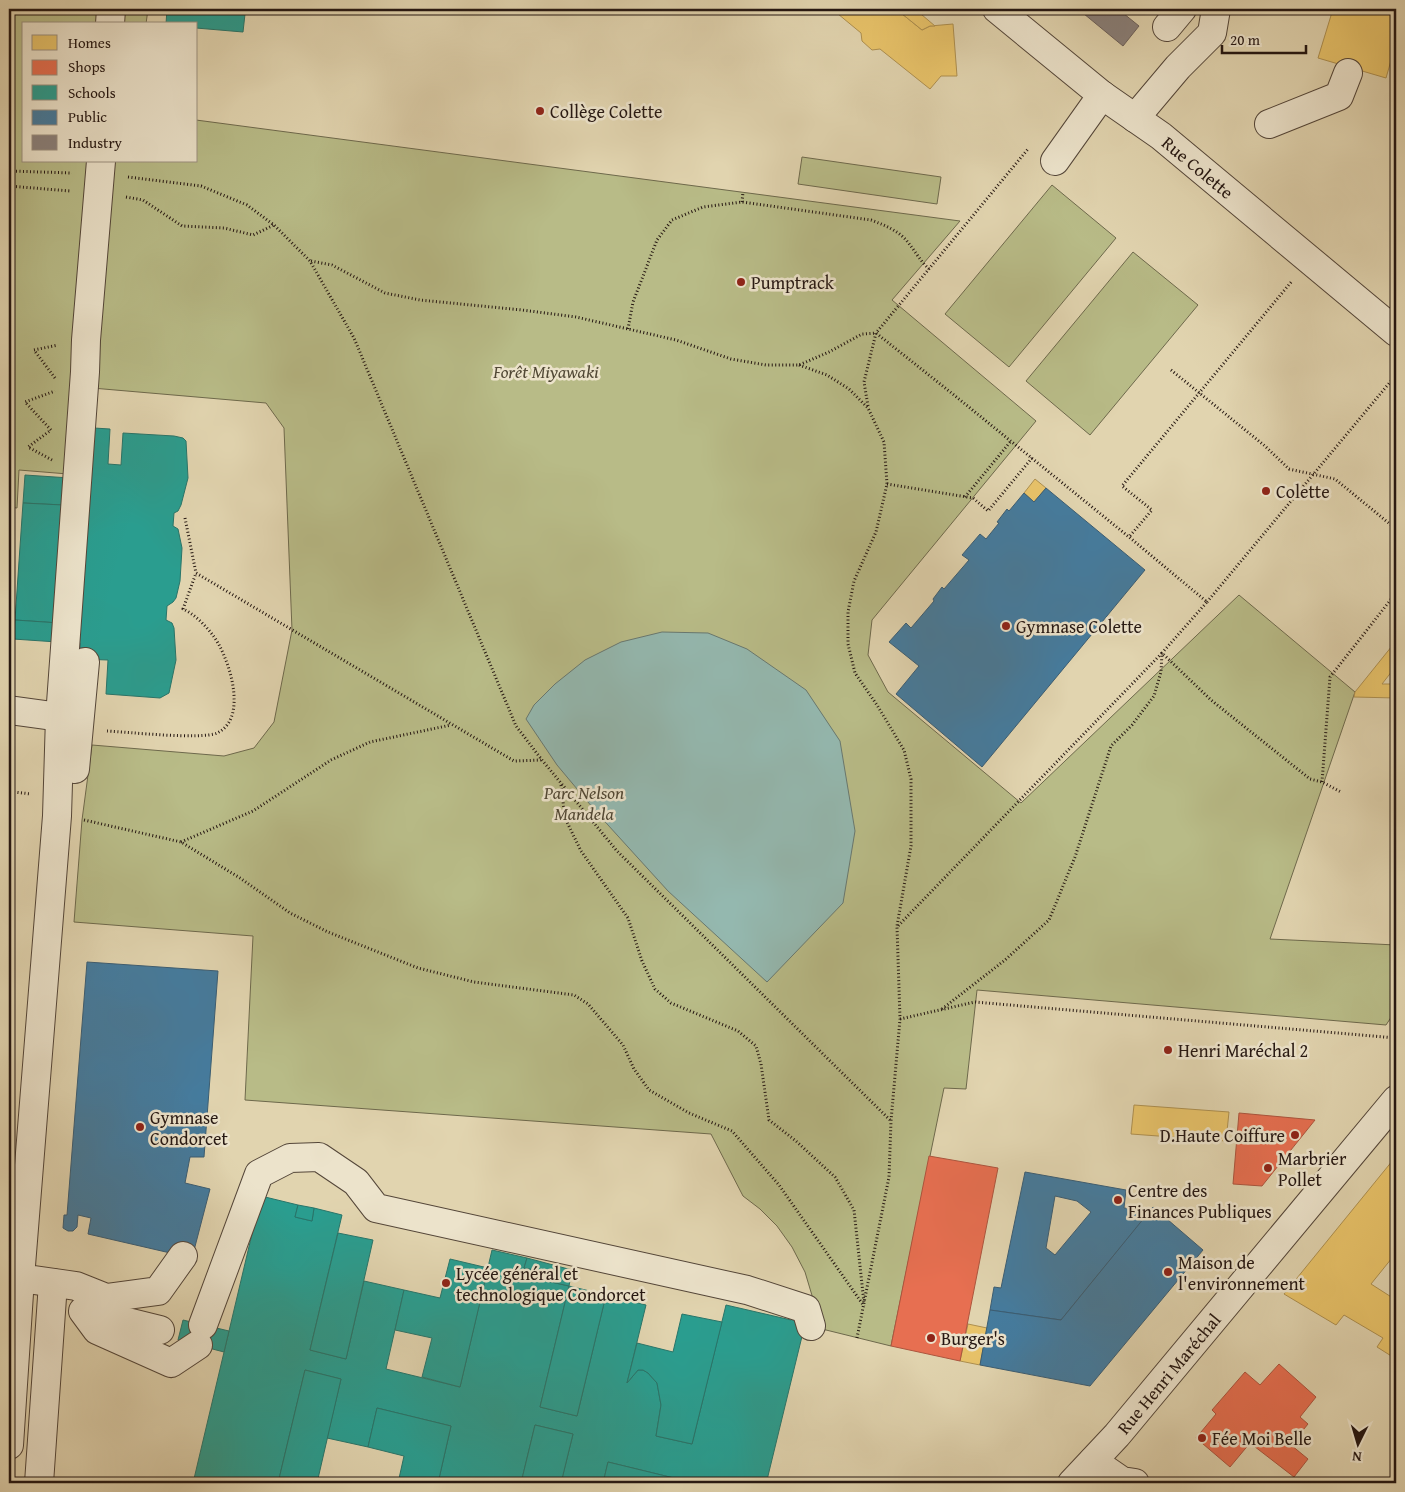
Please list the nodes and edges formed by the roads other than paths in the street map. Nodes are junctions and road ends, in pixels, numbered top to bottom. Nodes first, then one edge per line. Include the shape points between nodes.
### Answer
1 (111, 9) edge
2 (997, 9) edge
3 (1216, 9) edge
4 (110, 22) edge
5 (1348, 73) dead end
6 (1102, 95) junction
7 (1135, 118) junction
8 (1269, 124) dead end
9 (1054, 161) dead end
10 (99, 176) edge
11 (1392, 321) edge
12 (85, 662) dead end
13 (9, 710) edge
14 (69, 723) junction
15 (1396, 1100) edge
16 (182, 1256) dead end
17 (20, 1278) junction
18 (52, 1295) junction
19 (83, 1311) junction
20 (812, 1326) dead end
21 (160, 1330) dead end
22 (9, 1445) edge
23 (1093, 1461) junction
24 (39, 1483) edge
25 (1072, 1483) edge
26 (1134, 1483) edge

1 - 4 street
2 - 6 street, Rue Colette
3 - 7 street via 1212,33
5 - 8 street via 1338,96
6 - 7 street, Rue Colette
6 - 9 street
7 - 11 street, Rue Colette
10 - 14 street via 78,474
12 - 14 street
13 - 14 street
14 - 17 street via 56,816
15 - 23 street, Rue Henri Maréchal
16 - 18 street via 158,1290 106,1298 76,1286
17 - 18 street
17 - 22 street
18 - 19 street
18 - 24 street
19 - 20 street via 97,1330 171,1363 201,1335 259,1174 290,1158 319,1157 356,1182 376,1208 747,1290 806,1309
19 - 21 street
23 - 25 street, Rue Henri Maréchal
23 - 26 street via 1122,1481

